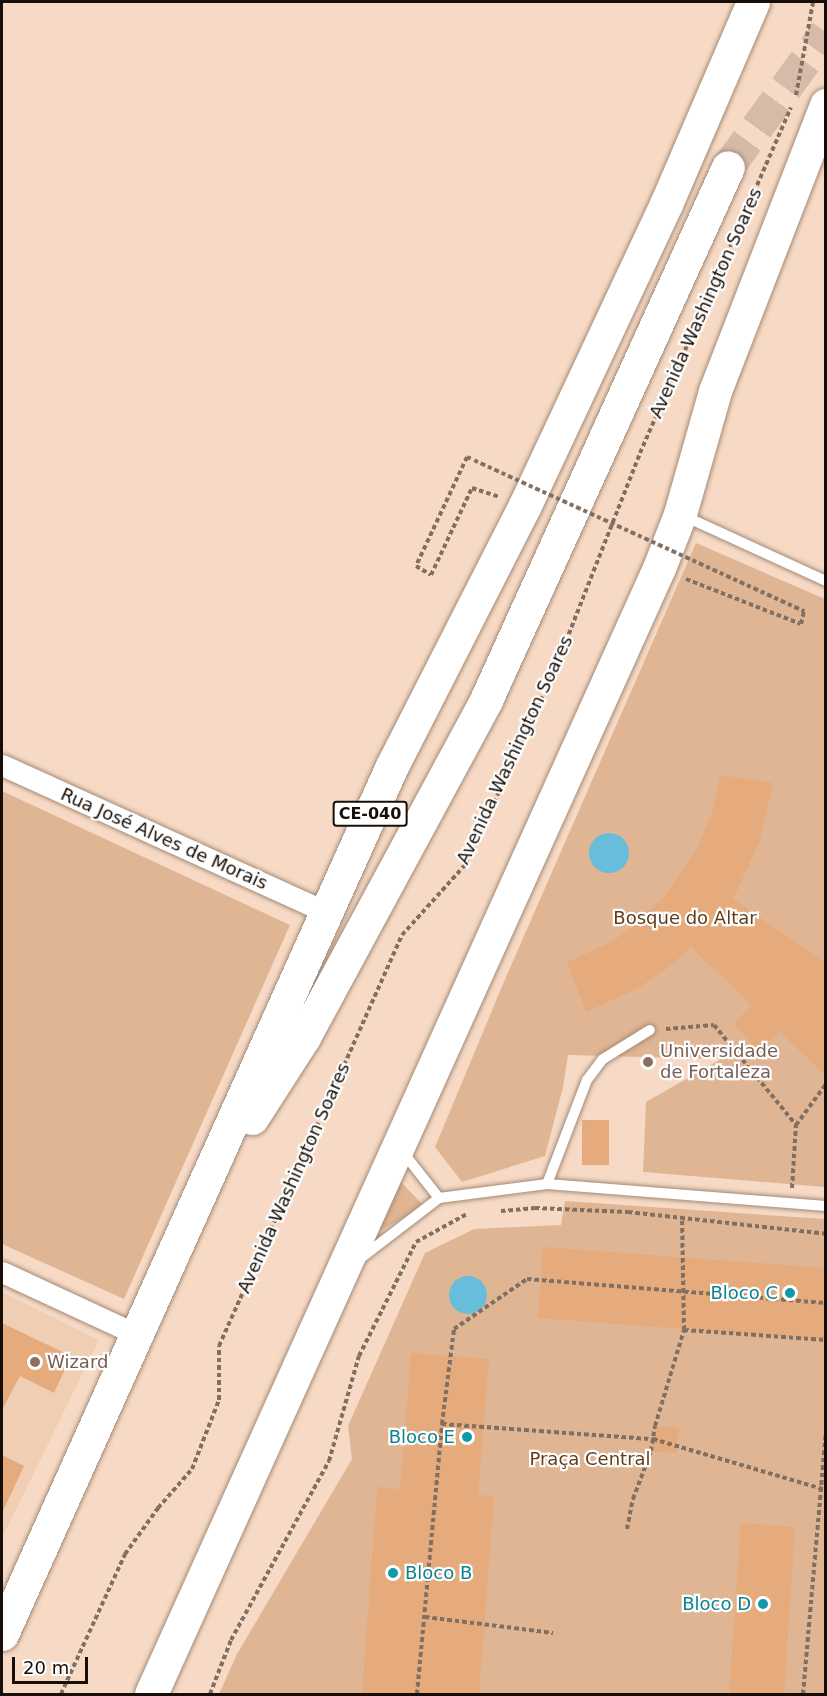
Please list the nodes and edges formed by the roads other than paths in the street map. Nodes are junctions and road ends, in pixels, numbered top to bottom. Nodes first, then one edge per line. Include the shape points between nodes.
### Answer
1 (753, 2) edge
2 (825, 105) edge
3 (728, 167) tunnel mouth
4 (680, 514) junction
5 (825, 581) edge
6 (2, 765) edge
7 (326, 912) junction
8 (650, 1030) road end
9 (397, 1145) junction
10 (547, 1184) junction
11 (439, 1198) junction
12 (825, 1206) edge
13 (193, 1211) junction
14 (2, 1272) edge
15 (339, 1276) junction
16 (138, 1335) junction
17 (2, 1634) edge
18 (151, 1695) edge

1 - 7 highway, CE-040 via 666,204 525,505 391,768
2 - 4 highway, Avenida Washington Soares via 715,391
3 - 13 highway via 486,700 304,1037
4 - 5 lane
4 - 9 highway, Avenida Washington Soares via 540,837
6 - 7 street, Rua José Alves de Morais
7 - 13 highway, CE-040
8 - 10 lane via 603,1059 586,1080
9 - 11 lane
9 - 15 highway, Avenida Washington Soares
10 - 11 lane
10 - 12 lane
11 - 15 lane
13 - 16 highway, CE-040
14 - 16 street
15 - 18 highway, Avenida Washington Soares
16 - 17 highway, CE-040

